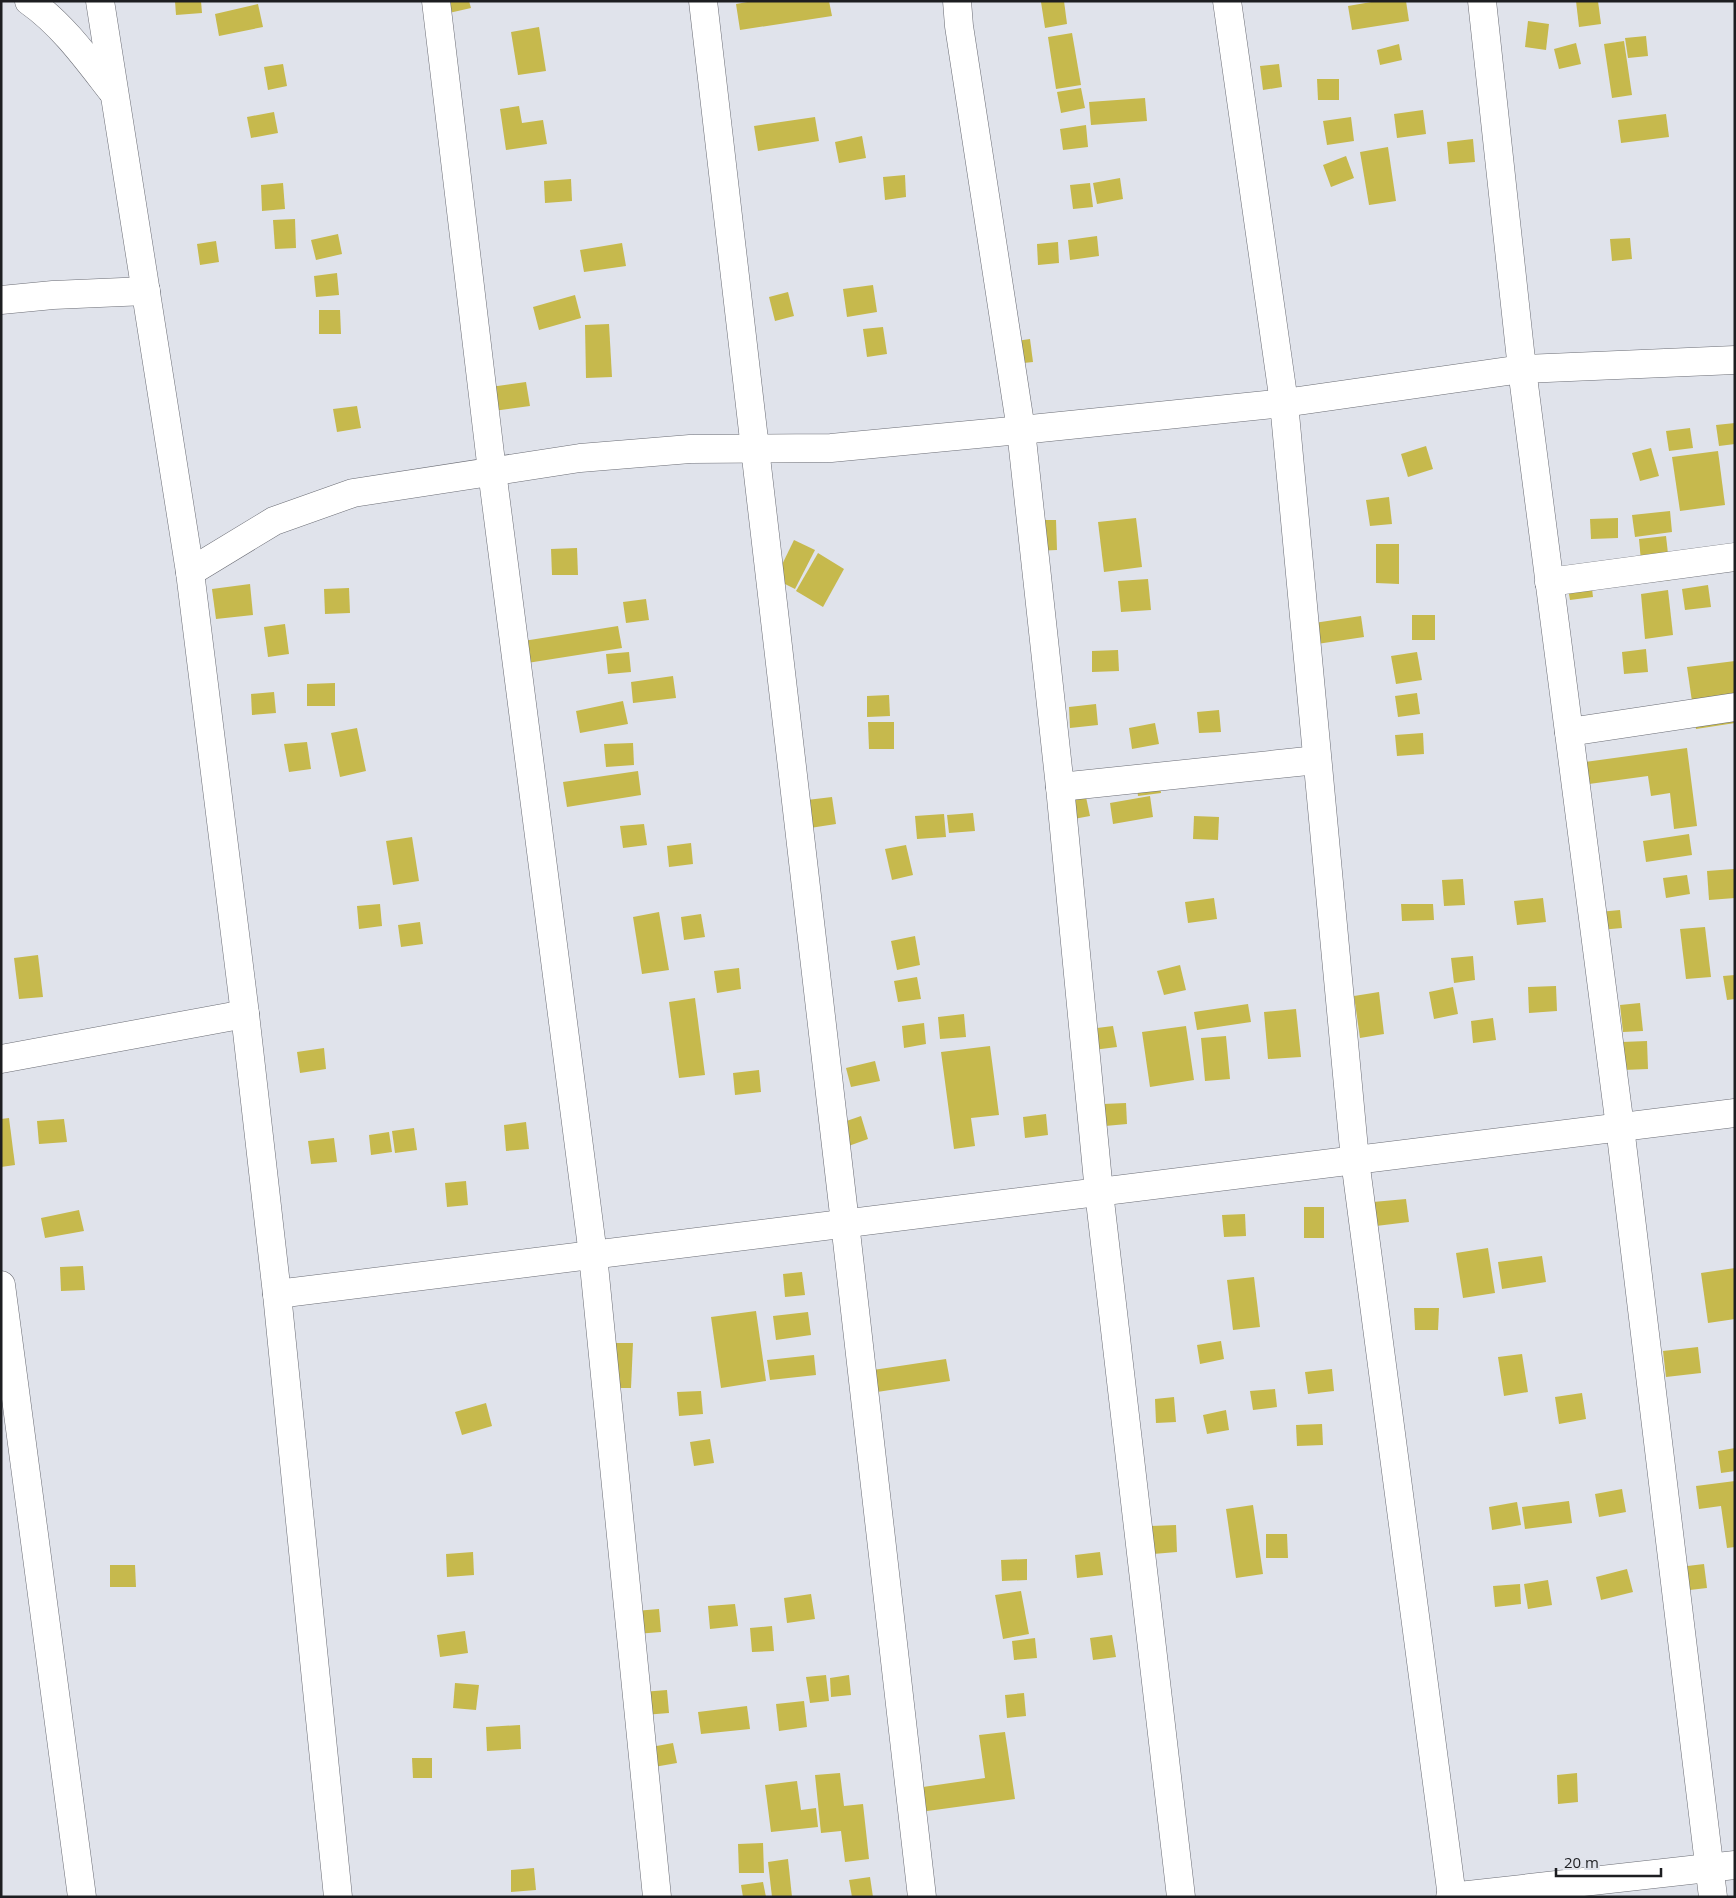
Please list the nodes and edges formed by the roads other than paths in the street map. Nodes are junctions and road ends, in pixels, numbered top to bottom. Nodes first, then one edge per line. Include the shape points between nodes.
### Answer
1 (29, 1) edge
2 (100, 1) edge
3 (436, 1) edge
4 (703, 1) edge
5 (958, 1) edge
6 (1227, 1) edge
7 (1482, 1) edge
8 (114, 93) junction
9 (146, 291) junction
10 (1, 300) edge
11 (1735, 360) edge
12 (1522, 369) junction
13 (1284, 403) junction
14 (1022, 430) junction
15 (754, 447) junction
16 (492, 471) junction
17 (1735, 557) edge
18 (190, 572) junction
19 (1549, 582) junction
20 (1735, 707) edge
21 (1569, 732) junction
22 (1317, 760) junction
23 (1060, 787) junction
24 (245, 1014) junction
25 (1, 1059) edge
26 (1735, 1113) edge
27 (1620, 1128) junction
28 (1355, 1160) junction
29 (1099, 1192) junction
30 (845, 1224) junction
31 (592, 1255) junction
32 (1, 1285) edge
33 (278, 1294) junction
34 (1722, 1867) edge
35 (82, 1897) edge
36 (338, 1897) edge
37 (657, 1897) edge
38 (922, 1897) edge
39 (1181, 1897) edge
40 (1451, 1897) edge
41 (1713, 1897) edge

1 - 8 street via 74,42
2 - 8 street
3 - 16 street
4 - 15 street
5 - 14 street via 959,26
6 - 13 street
7 - 12 street
8 - 9 street
9 - 10 street via 53,294
9 - 18 street
11 - 12 street
12 - 13 street
12 - 19 street
13 - 14 street
13 - 22 street
14 - 15 street via 831,448
14 - 23 street
15 - 16 street via 580,458
15 - 30 street
16 - 18 street via 353,493 274,521
16 - 31 street
17 - 19 street
18 - 24 street
19 - 21 street
20 - 21 street
21 - 27 street
22 - 23 street
22 - 28 street
23 - 29 street
24 - 25 street
24 - 33 street
26 - 27 street
27 - 28 street
27 - 34 street
28 - 29 street
28 - 40 street
29 - 30 street
29 - 39 street
30 - 31 street
30 - 38 street
31 - 33 street
31 - 37 street
32 - 35 street
33 - 36 street
34 - 40 street
34 - 41 street

